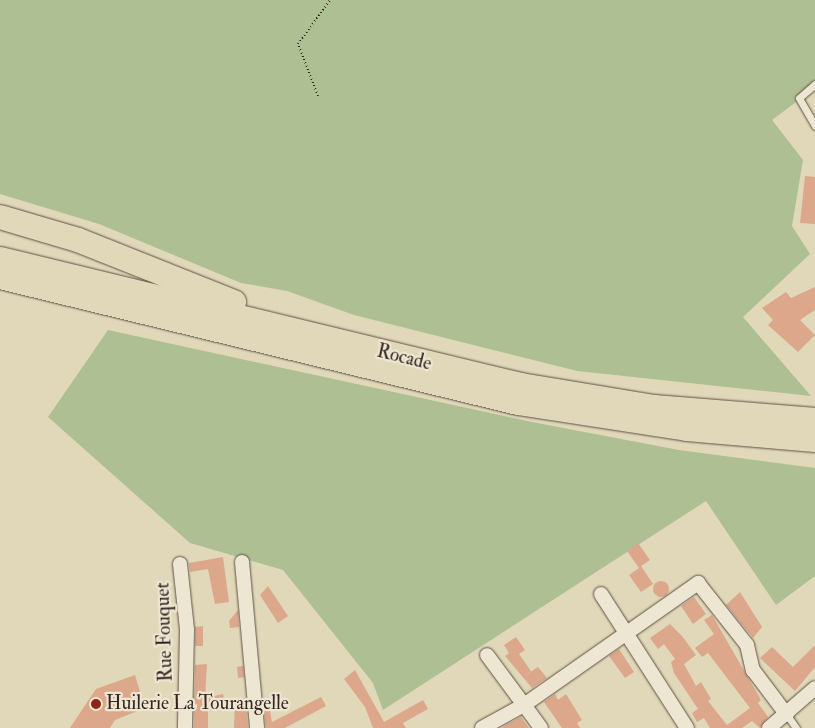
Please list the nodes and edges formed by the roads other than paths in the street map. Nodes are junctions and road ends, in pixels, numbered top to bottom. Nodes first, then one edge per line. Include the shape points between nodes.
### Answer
1 (815, 84) edge
2 (815, 126) edge
3 (0, 217) edge
4 (0, 258) edge
5 (0, 277) edge
6 (0, 282) edge
7 (26, 282) junction
8 (302, 332) junction
9 (815, 420) edge
10 (815, 440) edge
11 (242, 562) dead end
12 (180, 564) dead end
13 (601, 594) dead end
14 (627, 632) junction
15 (487, 655) dead end
16 (815, 688) edge
17 (524, 705) junction
18 (786, 715) junction
19 (185, 728) edge
20 (257, 728) edge
21 (482, 728) edge
22 (541, 728) edge
23 (687, 728) edge
24 (769, 728) edge
25 (796, 728) edge

1 - 2 lane via 800,98
3 - 8 highway via 112,253
4 - 8 highway, Rocade
5 - 7 highway
6 - 7 highway
7 - 10 highway via 518,404 687,429
8 - 9 highway, Rocade via 587,397 696,412
11 - 20 street
12 - 19 street, Rue Fouquet via 187,630
13 - 14 street
14 - 17 street
14 - 18 street via 698,582 747,645 753,670
14 - 23 street
15 - 17 street
16 - 18 street
17 - 21 street
17 - 22 street
18 - 24 street
18 - 25 lane

